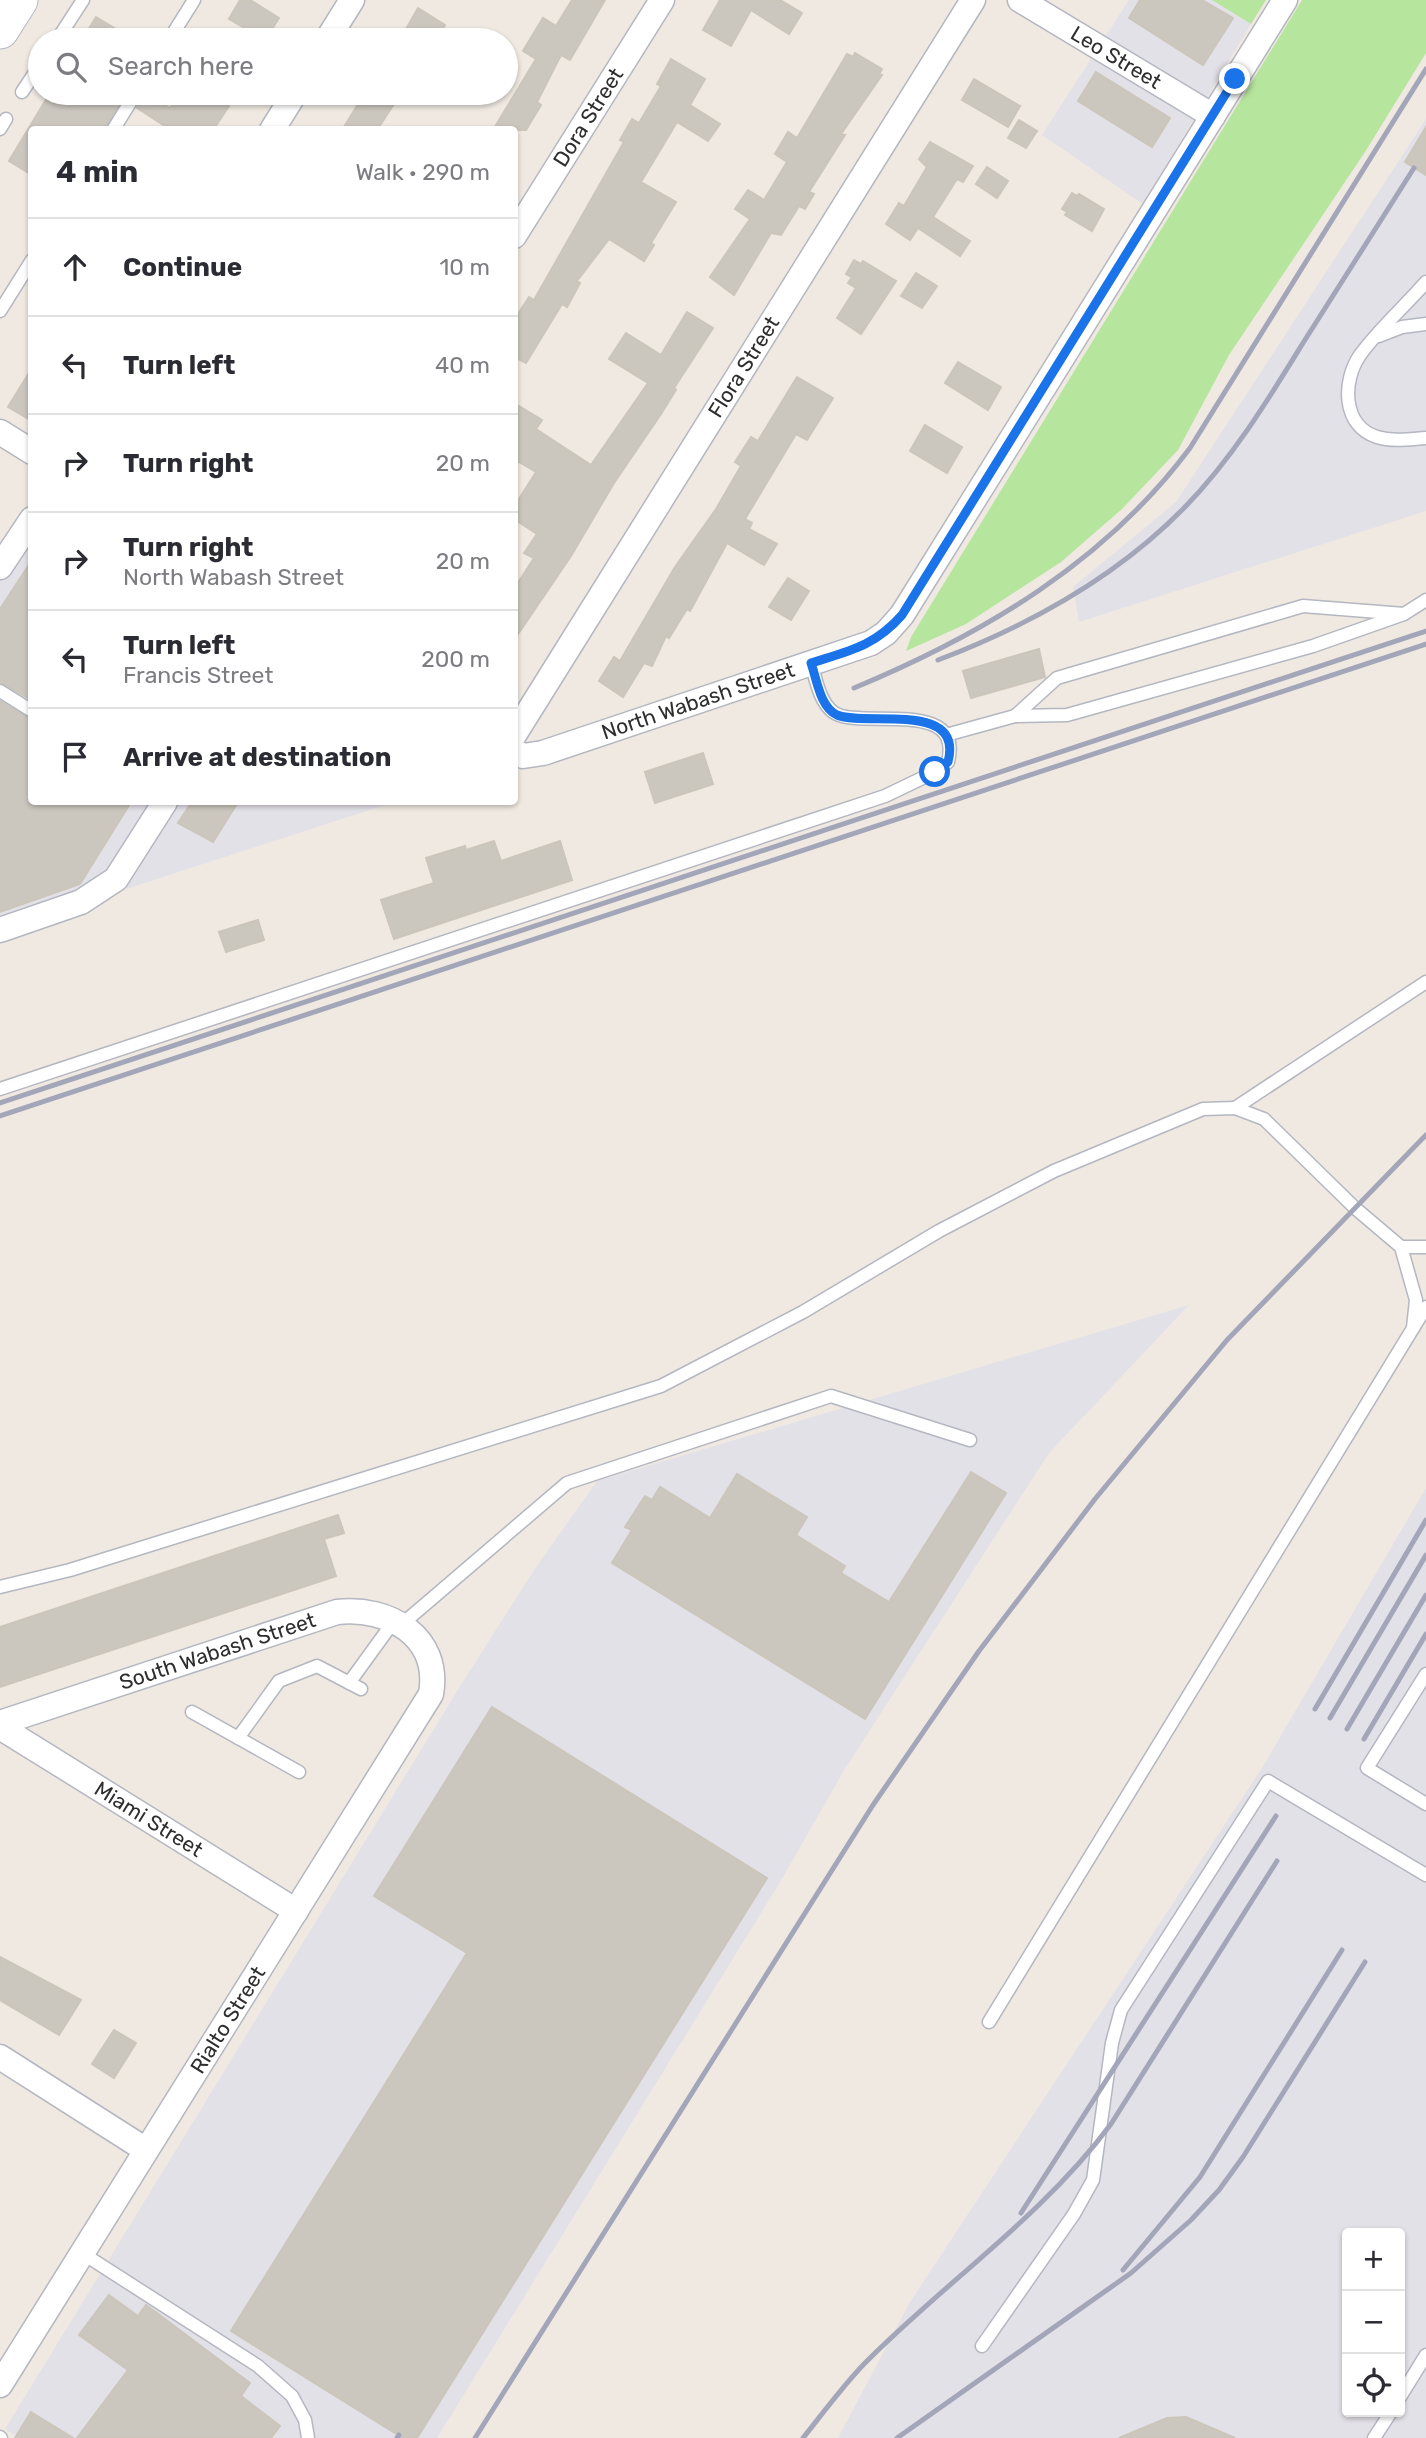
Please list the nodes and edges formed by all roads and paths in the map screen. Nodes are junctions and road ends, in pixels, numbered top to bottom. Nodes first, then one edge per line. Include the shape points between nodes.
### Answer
1 (19, 0) edge
2 (83, 0) edge
3 (194, 0) edge
4 (352, 0) edge
5 (662, 0) edge
6 (973, 0) edge
7 (1020, 0) edge
8 (1285, 0) edge
9 (65, 28) edge
10 (176, 28) edge
11 (334, 28) edge
12 (0, 30) edge
13 (28, 83) edge
14 (22, 92) dead end
15 (129, 105) edge
16 (288, 105) edge
17 (1213, 116) junction
18 (115, 126) edge
19 (274, 126) edge
20 (518, 230) edge
21 (28, 266) edge
22 (1426, 282) edge
23 (0, 311) edge
24 (1426, 324) edge
25 (1377, 337) junction
26 (0, 432) edge
27 (1426, 438) edge
28 (28, 450) edge
29 (28, 525) edge
30 (0, 567) edge
31 (1426, 600) edge
32 (1404, 614) junction
33 (811, 663) junction
34 (0, 691) edge
35 (28, 708) edge
36 (1015, 716) junction
37 (518, 729) edge
38 (946, 735) junction
39 (518, 753) edge
40 (163, 805) edge
41 (0, 930) edge
42 (1426, 982) edge
43 (0, 1089) edge
44 (1235, 1108) junction
45 (1401, 1247) junction
46 (1426, 1247) edge
47 (1426, 1307) edge
48 (1413, 1328) junction
49 (970, 1440) dead end
50 (0, 1587) edge
51 (397, 1623) junction
52 (426, 1650) joint
53 (1426, 1674) edge
54 (349, 1683) junction
55 (361, 1689) dead end
56 (192, 1712) dead end
57 (0, 1725) edge
58 (238, 1738) junction
59 (299, 1772) dead end
60 (1426, 1804) edge
61 (1426, 1875) edge
62 (296, 1911) junction
63 (989, 2022) dead end
64 (0, 2057) edge
65 (146, 2150) junction
66 (82, 2253) junction
67 (982, 2346) dead end
68 (1426, 2355) edge
69 (0, 2385) edge
70 (1405, 2389) edge
71 (1388, 2417) edge
72 (307, 2438) edge
73 (1374, 2438) edge

1 - 12 main road
2 - 9 lane
3 - 10 lane
4 - 11 street
5 - 20 street, Dora Street
6 - 37 street, Flora Street
7 - 17 street, Leo Street
8 - 17 street
13 - 14 lane
15 - 18 lane
16 - 19 street
17 - 33 street, North Wabash Street via 902,615 871,643
21 - 23 lane
22 - 25 lane
24 - 25 lane
25 - 27 lane via 1360,354 1352,374 1347,398 1352,415 1374,436
26 - 28 street
29 - 30 street
31 - 32 lane
32 - 36 lane via 1313,646 1067,715
32 - 36 lane via 1303,606 1056,678
33 - 38 lane via 825,703 837,715 922,721
33 - 39 street, North Wabash Street via 543,753
34 - 35 lane
36 - 38 lane
38 - 43 lane via 948,762 885,796
40 - 41 street via 116,879 92,897
42 - 44 lane
44 - 45 lane via 1265,1119
44 - 50 lane via 1203,1109 1054,1171 661,1386 71,1570
45 - 46 lane
45 - 48 lane via 1416,1300
47 - 48 lane
48 - 63 lane
49 - 51 lane via 831,1396 567,1483
51 - 52 street, South Wabash Street
51 - 54 lane
51 - 57 street, South Wabash Street via 369,1612 337,1612
52 - 62 street, Rialto Street via 433,1666 431,1694
53 - 60 lane via 1367,1769
54 - 55 lane
54 - 58 lane via 317,1666 279,1681
56 - 58 lane
57 - 62 street, Miami Street
58 - 59 lane
61 - 67 lane via 1268,1781 1121,2010 1112,2043 1093,2180
62 - 65 street, Rialto Street
64 - 65 street
65 - 66 street, Rialto Street
66 - 69 street, Rialto Street
66 - 72 lane via 258,2366 292,2396 305,2420
68 - 70 lane
71 - 73 lane

